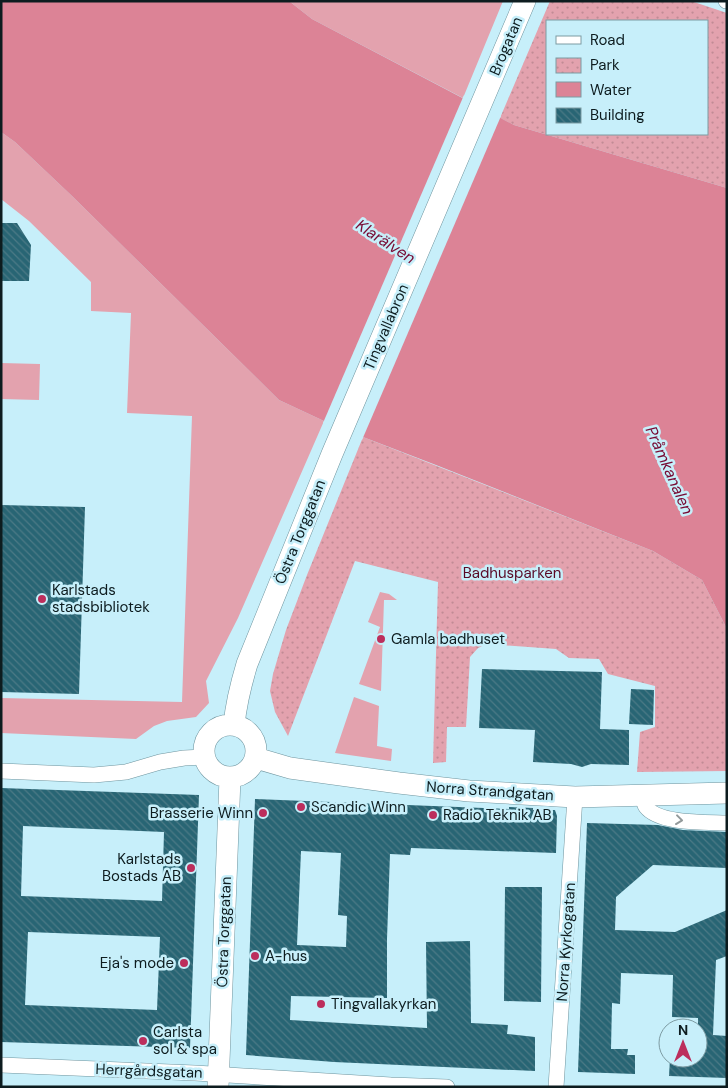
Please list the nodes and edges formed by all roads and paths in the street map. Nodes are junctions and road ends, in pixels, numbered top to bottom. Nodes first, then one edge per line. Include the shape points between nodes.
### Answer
1 (525, 1) edge
2 (487, 90) joint
3 (332, 454) joint
4 (234, 725) junction
5 (204, 757) junction
6 (256, 758) junction
7 (1, 771) edge
8 (230, 778) junction
9 (727, 793) edge
10 (642, 795) junction
11 (576, 797) junction
12 (727, 823) edge
13 (1, 1065) edge
14 (219, 1080) edge
15 (391, 1086) edge
16 (447, 1087) edge
17 (556, 1087) edge

1 - 2 street, Brogatan
2 - 3 street, Tingvallabron
3 - 4 street, Östra Torggatan via 247,664
4 - 5 street via 212,732 205,744
4 - 6 street via 243,728 253,738
5 - 7 street via 94,775
5 - 8 street via 209,768
6 - 8 street via 244,774
6 - 11 street, Norra Strandgatan via 290,768 399,784
8 - 14 street, Östra Torggatan
9 - 10 street, Norra Strandgatan
10 - 11 street, Norra Strandgatan
10 -> 12 street via 652,812 666,818
11 - 17 street, Norra Kyrkogatan
13 - 14 street, Herrgårdsgatan
14 - 15 street, Herrgårdsgatan
15 - 16 street, Herrgårdsgatan

